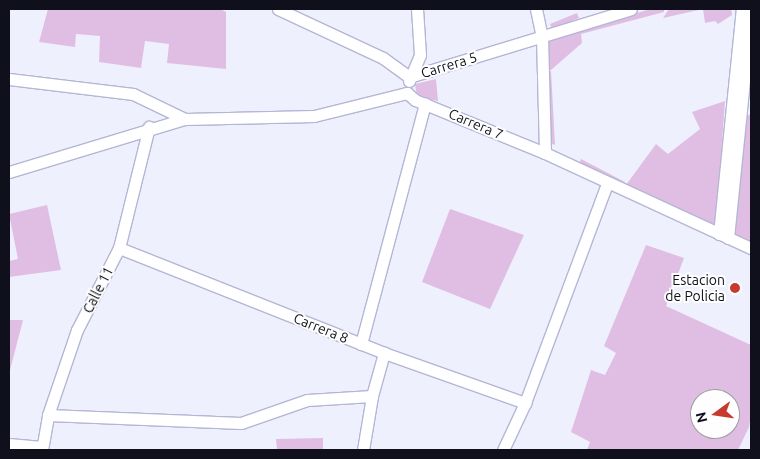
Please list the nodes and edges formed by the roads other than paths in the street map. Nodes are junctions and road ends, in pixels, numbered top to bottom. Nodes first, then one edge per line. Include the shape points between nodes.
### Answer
1 (278, 9) edge
2 (417, 9) edge
3 (536, 9) edge
4 (630, 9) edge
5 (742, 9) edge
6 (751, 13) edge
7 (542, 37) junction
8 (409, 77) junction
9 (9, 79) edge
10 (407, 92) junction
11 (741, 101) edge
12 (425, 103) junction
13 (185, 119) junction
14 (149, 127) junction
15 (545, 153) junction
16 (9, 172) edge
17 (607, 184) junction
18 (724, 236) junction
19 (119, 248) junction
20 (751, 248) edge
21 (361, 344) junction
22 (384, 353) junction
23 (372, 396) junction
24 (525, 403) junction
25 (48, 415) junction
26 (9, 444) edge
27 (42, 448) edge
28 (363, 450) edge
29 (504, 450) edge

1 - 8 street, Carrera 5 via 383,58
2 - 8 street via 420,55
3 - 7 street
4 - 7 street, Carrera 5
5 - 11 street
6 - 11 street
7 - 8 street, Carrera 5
7 - 15 street
8 - 10 street
9 - 13 street via 134,94
10 - 12 street, Carrera 7 via 415,100
10 - 13 street via 314,116
11 - 18 street
12 - 15 street, Carrera 7
12 - 21 street
13 - 14 street
14 - 16 street
14 - 19 street, Calle 11
15 - 17 street, Carrera 7
17 - 18 street, Carrera 7
17 - 24 street
18 - 20 street, Carrera 7
19 - 21 street, Carrera 8
19 - 25 street, Calle 11 via 77,330
21 - 22 street, Carrera 8
22 - 23 street
22 - 24 street, Carrera 8
23 - 25 street via 307,400 241,423
23 - 28 street
24 - 29 street
25 - 27 street, Calle 11
26 - 27 street

